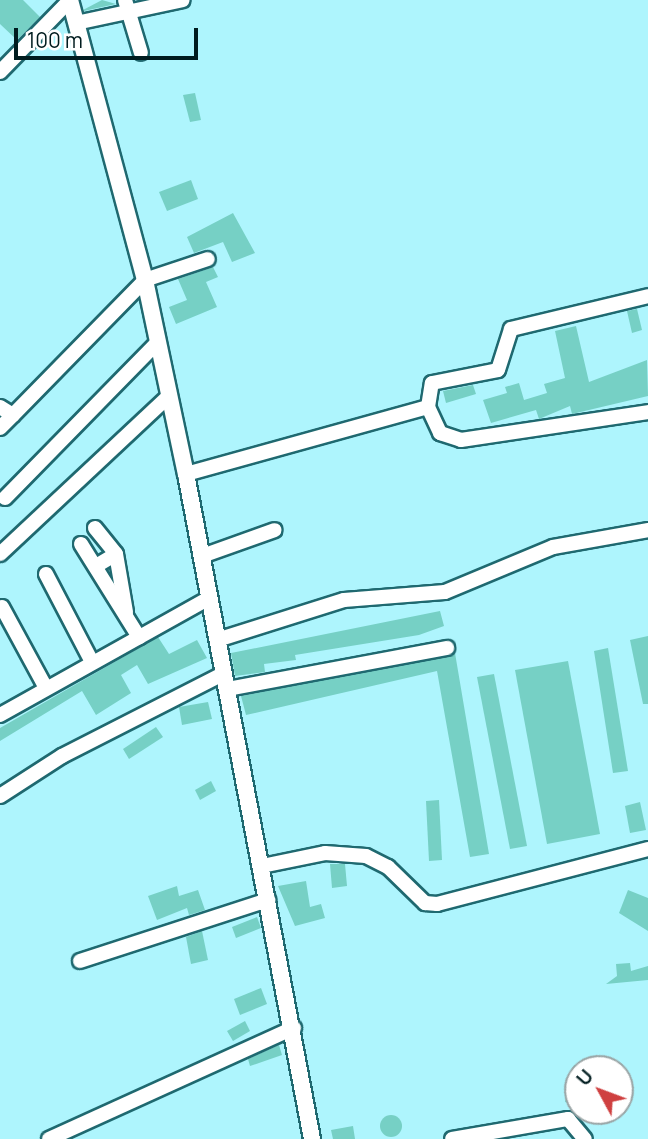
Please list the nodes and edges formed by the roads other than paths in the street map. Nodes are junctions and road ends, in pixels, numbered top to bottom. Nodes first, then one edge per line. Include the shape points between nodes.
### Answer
1 (70, 0) edge
2 (181, 0) edge
3 (126, 6) edge
4 (76, 23) junction
5 (141, 53) dead end
6 (0, 72) edge
7 (208, 259) dead end
8 (145, 280) junction
9 (648, 296) edge
10 (158, 342) junction
11 (170, 396) junction
12 (428, 407) junction
13 (6, 411) edge
14 (648, 411) edge
15 (0, 428) edge
16 (186, 474) junction
17 (5, 498) dead end
18 (95, 528) dead end
19 (275, 530) dead end
20 (648, 530) edge
21 (81, 544) dead end
22 (0, 554) edge
23 (116, 554) junction
24 (202, 556) junction
25 (96, 566) junction
26 (46, 574) dead end
27 (209, 598) junction
28 (2, 607) dead end
29 (126, 612) junction
30 (139, 637) junction
31 (217, 640) junction
32 (447, 648) dead end
33 (92, 662) junction
34 (225, 682) junction
35 (46, 688) junction
36 (0, 714) edge
37 (0, 796) edge
38 (648, 849) edge
39 (261, 866) junction
40 (268, 900) junction
41 (80, 961) dead end
42 (294, 1028) junction
43 (49, 1139) edge
44 (312, 1139) edge
45 (452, 1139) edge
46 (585, 1139) edge

1 - 4 street
1 - 6 street
2 - 3 street
3 - 4 street
3 - 5 street
4 - 8 street
7 - 8 street
8 - 10 street
8 - 13 street
9 - 12 street via 511,329 499,370 432,383
10 - 11 street
10 - 17 street
11 - 16 street
11 - 22 street
12 - 14 street via 440,433 461,440
12 - 16 street
13 - 15 street
16 - 24 street
18 - 23 street
19 - 24 street
20 - 31 street via 553,547 445,592 344,600
21 - 25 street
23 - 25 street
23 - 29 street
24 - 27 street
25 - 29 street
26 - 33 street
27 - 30 street
27 - 31 street
28 - 35 street
29 - 30 street
30 - 33 street
31 - 34 street
32 - 34 street
33 - 35 street
34 - 37 street via 62,756
34 - 39 street
35 - 36 street
38 - 39 street via 437,904 425,903 388,867 366,856 325,853
39 - 40 street
40 - 41 street
40 - 42 street
42 - 43 street
42 - 44 street
45 - 46 street via 568,1119

